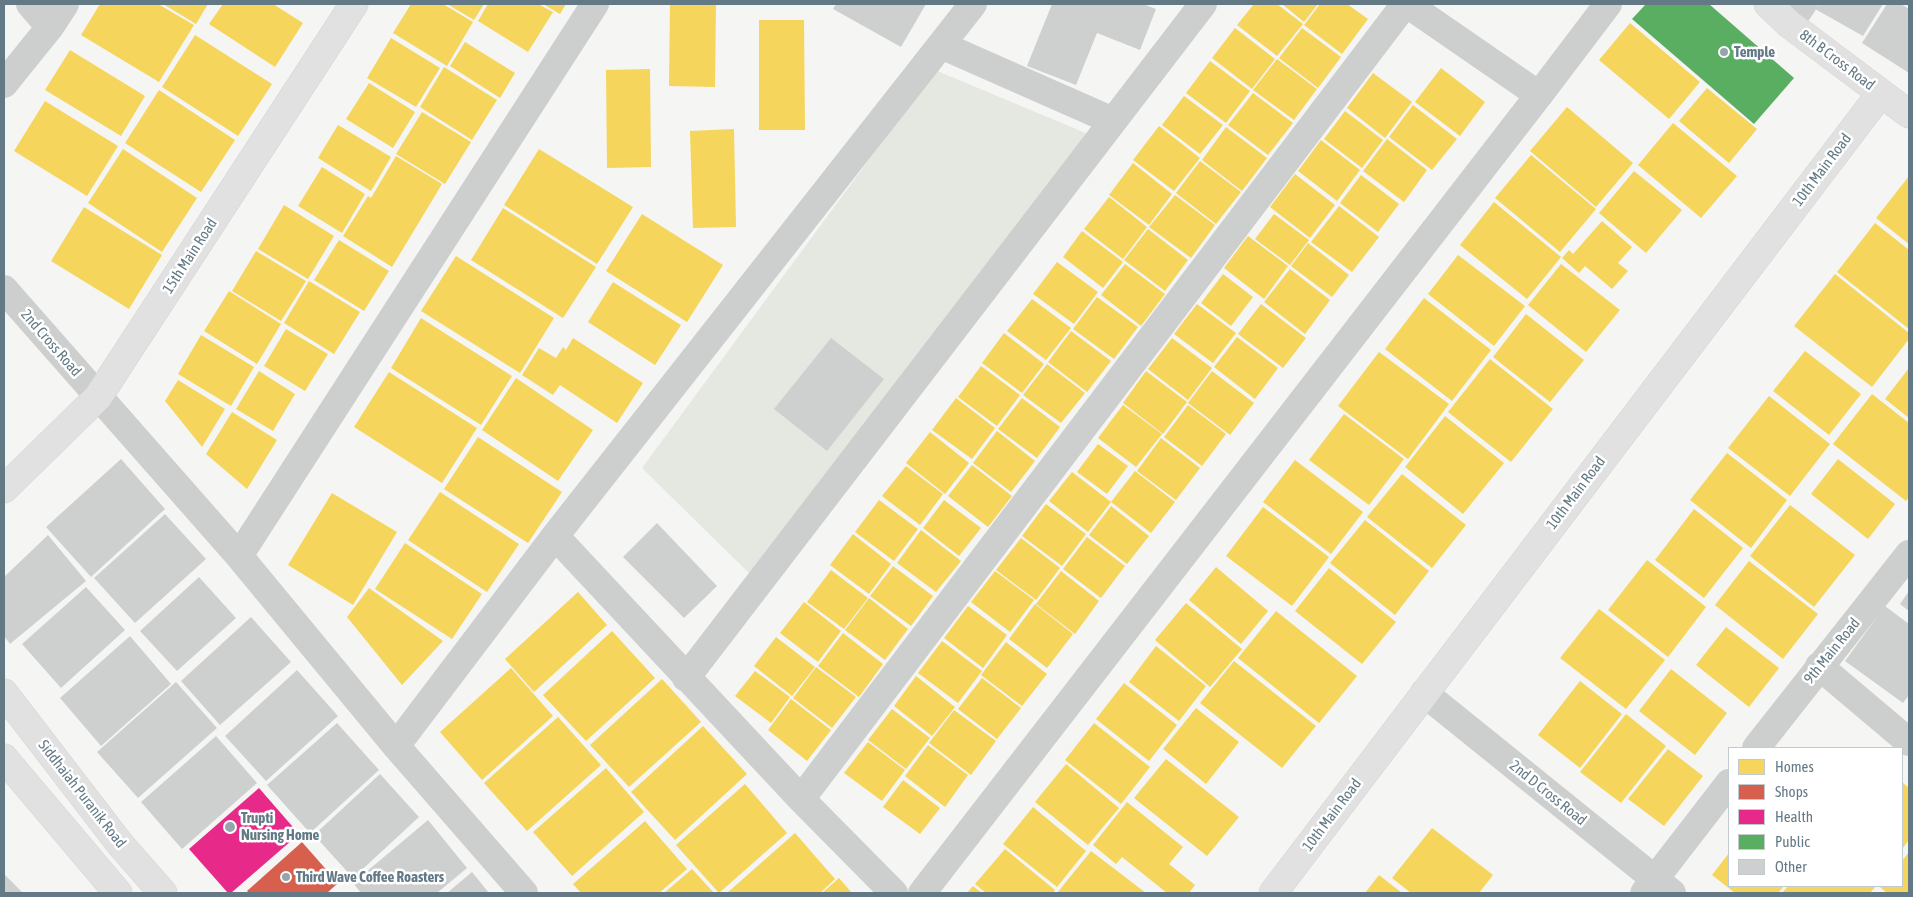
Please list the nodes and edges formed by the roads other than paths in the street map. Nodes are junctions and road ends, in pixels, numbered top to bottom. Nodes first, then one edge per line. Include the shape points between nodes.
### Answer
1 (30, 4) edge
2 (65, 4) edge
3 (354, 4) edge
4 (595, 4) edge
5 (973, 4) edge
6 (1203, 4) edge
7 (1406, 4) edge
8 (1608, 4) edge
9 (1768, 4) edge
10 (1796, 14) edge
11 (50, 27) junction
12 (941, 45) junction
13 (4, 84) edge
14 (1881, 93) junction
15 (1539, 95) junction
16 (1909, 114) edge
17 (1113, 121) junction
18 (4, 289) edge
19 (98, 397) junction
20 (4, 489) edge
21 (555, 536) junction
22 (1909, 554) edge
23 (239, 556) junction
24 (1819, 666) junction
25 (686, 678) junction
26 (4, 693) edge
27 (1424, 693) junction
28 (1909, 742) edge
29 (396, 746) junction
30 (1757, 747) edge
31 (4, 758) edge
32 (1728, 783) edge
33 (801, 799) junction
34 (1657, 888) edge
35 (118, 893) edge
36 (163, 893) edge
37 (524, 893) edge
38 (894, 893) edge
39 (922, 893) edge
40 (1273, 893) edge

1 - 11 street
2 - 11 street
3 - 19 street, 15th Main Road
4 - 23 street
5 - 12 street
6 - 17 street
7 - 15 street
7 - 33 street
8 - 15 street
9 - 10 street, 8th B Cross Road
10 - 14 street, 8th B Cross Road
11 - 13 street
12 - 17 street
12 - 21 street
14 - 16 street, 8th B Cross Road
14 - 27 street, 10th Main Road
15 - 39 street
17 - 25 street
18 - 19 street, 2nd Cross Road
19 - 20 street, 15th Main Road
19 - 23 street, 2nd Cross Road
21 - 25 street
21 - 29 street
22 - 24 street, 9th Main Road
23 - 29 street, 2nd Cross Road
24 - 28 street
24 - 30 street, 9th Main Road
25 - 33 street
26 - 36 street, Siddhaiah Puranik Road via 120,844
27 - 34 street, 2nd D Cross Road
27 - 40 street, 10th Main Road
29 - 37 street, 2nd Cross Road
31 - 35 street
32 - 34 street
33 - 38 street

